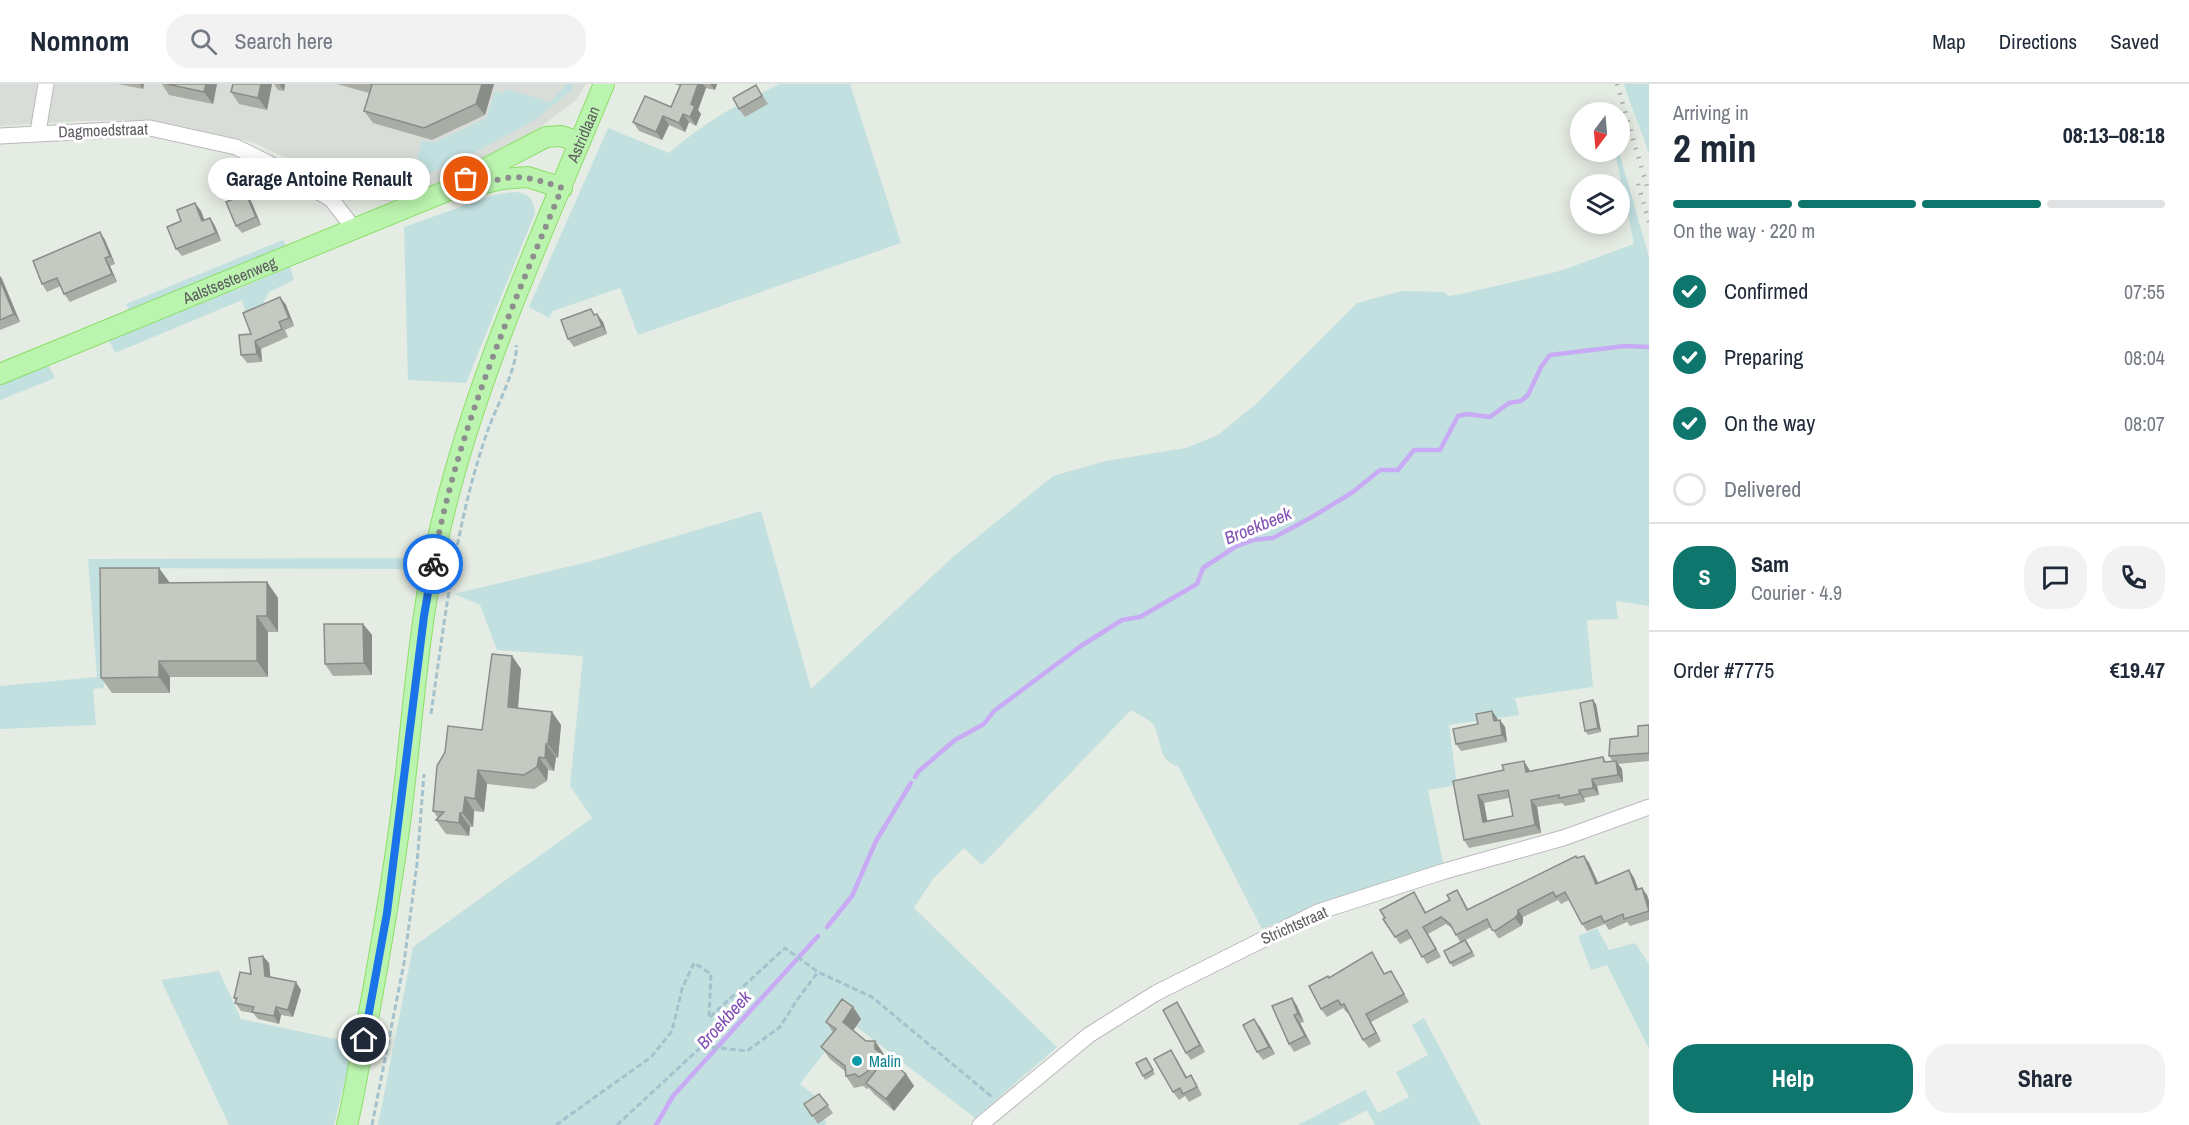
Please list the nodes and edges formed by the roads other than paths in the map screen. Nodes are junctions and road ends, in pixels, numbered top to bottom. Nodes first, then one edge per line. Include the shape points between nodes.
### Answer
1 (46, 84) edge
2 (604, 84) edge
3 (38, 132) junction
4 (0, 136) edge
5 (580, 142) junction
6 (459, 186) junction
7 (562, 188) junction
8 (355, 230) junction
9 (0, 374) edge
10 (1649, 807) edge
11 (347, 1125) edge
12 (980, 1125) edge

1 - 3 street, Dagmoedstraat
2 - 5 main road, Astridlaan
3 - 4 street, Dagmoedstraat
3 - 8 street, Dagmoedstraat via 150,128 236,147 331,199
5 - 6 main road, Aalstsesteenweg via 561,136 546,137
5 - 7 main road, Astridlaan
6 - 7 main road, Aalstsesteenweg via 528,177
6 - 8 main road, Aalstsesteenweg
7 - 11 main road, Astridlaan via 506,320 448,492 424,616 387,913
8 - 9 main road, Aalstsesteenweg
10 - 12 street, Strichtstraat via 1563,838 1318,912 1156,993 1089,1035

